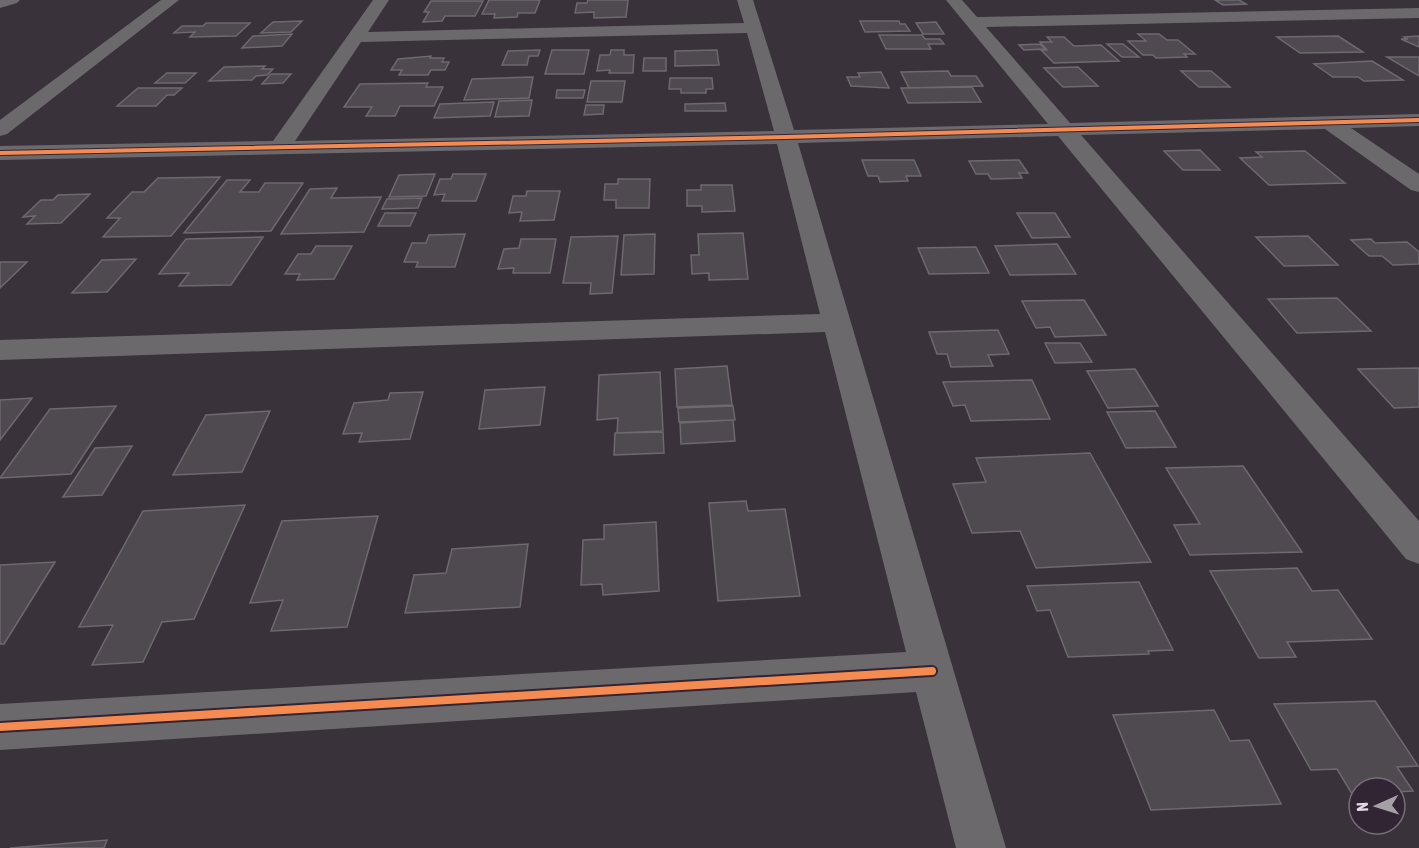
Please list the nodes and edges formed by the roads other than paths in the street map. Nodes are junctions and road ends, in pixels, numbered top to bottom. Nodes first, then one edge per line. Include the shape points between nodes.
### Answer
1 (12, 0) edge
2 (171, 0) edge
3 (381, 0) edge
4 (954, 0) edge
5 (0, 3) edge
6 (1419, 13) edge
7 (749, 14) edge
8 (972, 22) junction
9 (356, 37) junction
10 (1419, 120) edge
11 (1332, 124) junction
12 (0, 130) edge
13 (1066, 130) junction
14 (786, 138) junction
15 (280, 147) junction
16 (0, 153) edge
17 (1419, 185) edge
18 (836, 322) junction
19 (0, 350) edge
20 (1419, 548) edge
21 (932, 671) junction
22 (0, 727) edge
23 (981, 848) edge

1 - 5 main road
2 - 12 street
3 - 9 street
4 - 8 street
6 - 8 street
7 - 9 street
7 - 14 street
8 - 13 street
9 - 15 street
10 - 11 street
11 - 13 street
11 - 17 street
13 - 14 street
13 - 20 street
14 - 15 street
14 - 18 street
15 - 16 street
18 - 19 street
18 - 21 street
21 - 22 street
21 - 23 street

